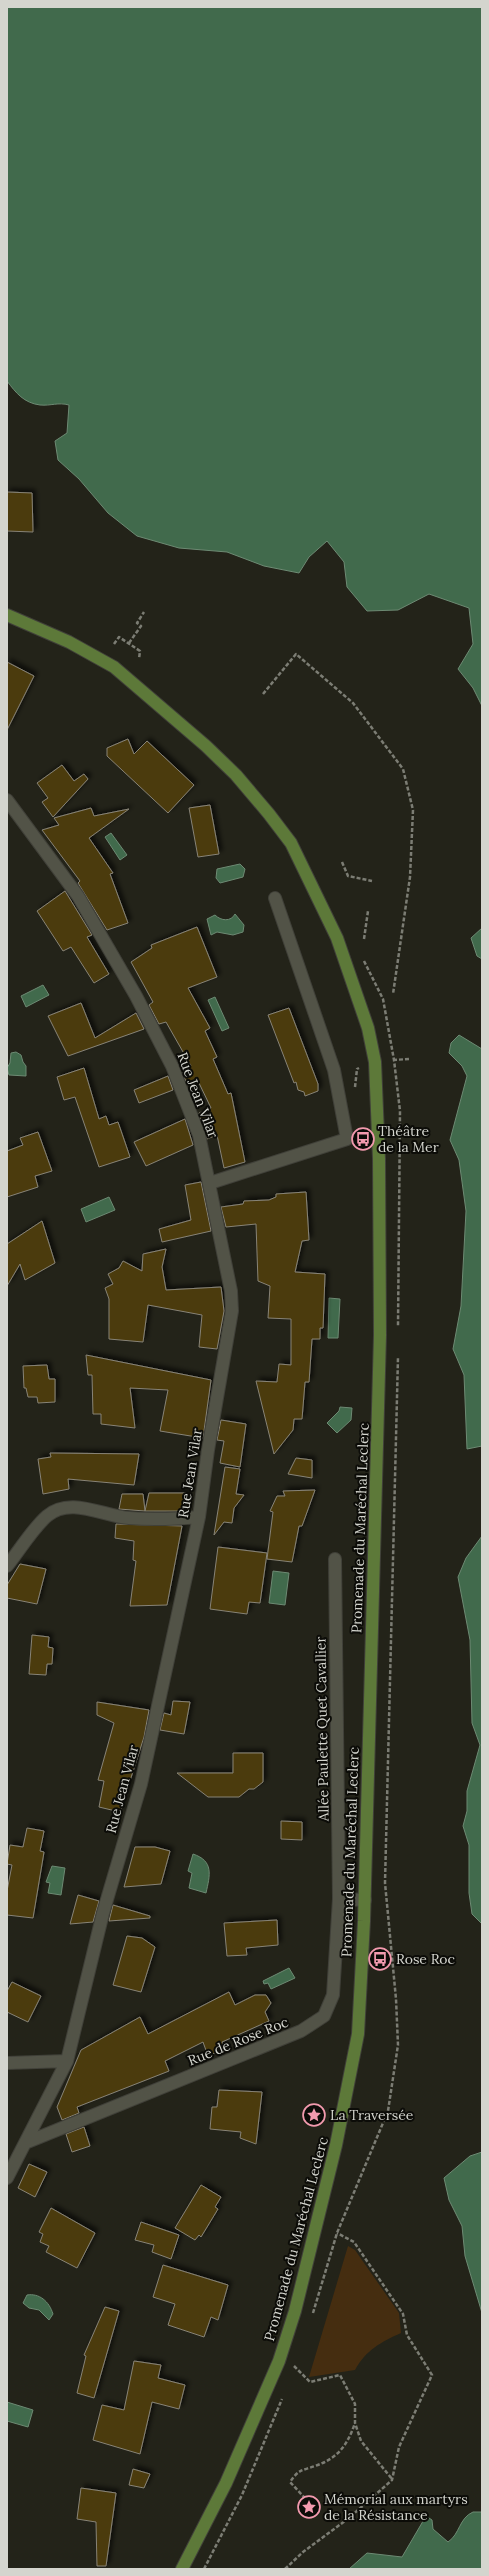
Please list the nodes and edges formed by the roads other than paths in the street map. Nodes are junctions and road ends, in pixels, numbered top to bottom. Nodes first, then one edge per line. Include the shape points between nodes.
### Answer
1 (7, 615) edge
2 (7, 800) edge
3 (275, 898) dead end
4 (210, 1183) junction
5 (199, 1517) junction
6 (335, 1559) dead end
7 (7, 1566) edge
8 (338, 1899) junction
9 (365, 1900) junction
10 (67, 2061) junction
11 (7, 2063) edge
12 (25, 2143) junction
13 (7, 2178) edge
14 (182, 2569) edge

1 - 9 main road, Promenade du Maréchal Leclerc via 69,642 114,667 164,708 236,775 291,843 314,886 337,938 368,1028 375,1062 378,1106 380,1334
2 - 4 street, Rue Jean Vilar via 78,896 136,996 175,1073 199,1135
3 - 4 street via 334,1070 347,1139
4 - 5 street, Rue Jean Vilar via 231,1291 232,1311
5 - 7 street via 129,1518 103,1514 85,1507 60,1509 47,1516
5 - 10 street, Rue Jean Vilar via 141,1784 103,1913
6 - 8 street, Allée Paulette Quet Cavallier
8 - 9 street
8 - 12 street, Rue de Rose Roc via 333,1995 324,2016 301,2031
9 - 14 main road, Promenade du Maréchal Leclerc via 358,2034 354,2061 297,2303 279,2361 226,2483
10 - 11 street via 60,2059
10 - 12 street, Rue Jean Vilar
12 - 13 street, Rue Jean Vilar

